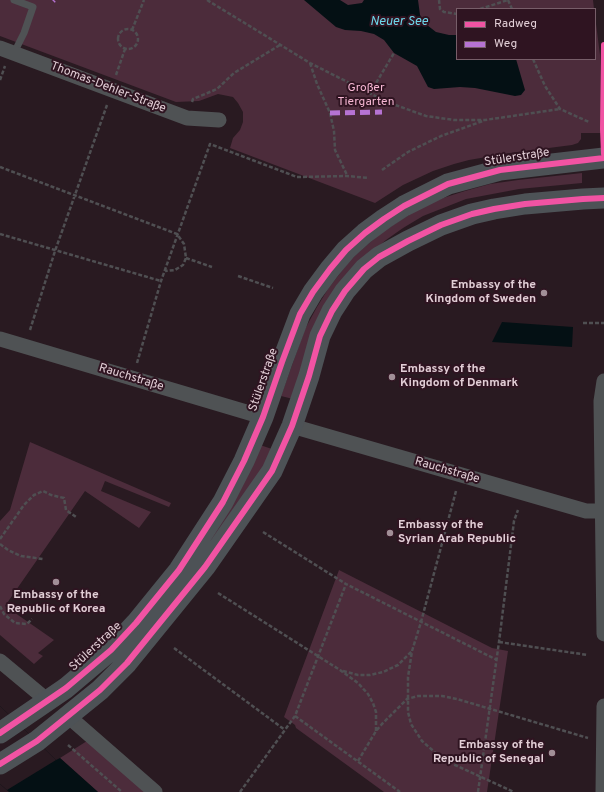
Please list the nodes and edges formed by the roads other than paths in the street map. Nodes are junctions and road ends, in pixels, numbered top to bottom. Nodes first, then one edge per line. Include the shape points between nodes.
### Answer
1 (14, 0) edge
2 (0, 48) edge
3 (14, 53) junction
4 (218, 120) dead end
5 (604, 158) edge
6 (604, 198) edge
7 (0, 339) edge
8 (604, 381) edge
9 (263, 417) junction
10 (292, 426) junction
11 (602, 511) junction
12 (604, 634) edge
13 (0, 661) edge
14 (48, 701) junction
15 (604, 706) edge
16 (68, 716) junction
17 (8, 727) edge
18 (0, 764) edge
19 (155, 792) edge
20 (604, 792) edge

1 - 3 lane via 33,7
2 - 3 street, Thomas-Dehler-Straße
3 - 4 street, Thomas-Dehler-Straße via 186,118
5 - 9 main road, Stülerstraße via 500,170 448,184 404,206 365,233 330,269 300,314
6 - 10 main road via 525,204 472,214 441,225 379,257 345,291 332,311 320,336
7 - 9 street, Rauchstraße
8 - 11 street via 601,401
9 - 10 main road, Stülerstraße
9 - 14 main road, Stülerstraße via 223,502 179,570 136,623 110,650 84,674
10 - 11 street, Rauchstraße via 586,511
10 - 16 main road via 272,471 205,567 127,663 100,690
11 - 12 street
13 - 14 street
14 - 16 main road
14 - 17 main road, Stülerstraße
15 - 20 street
16 - 18 main road
16 - 19 street

